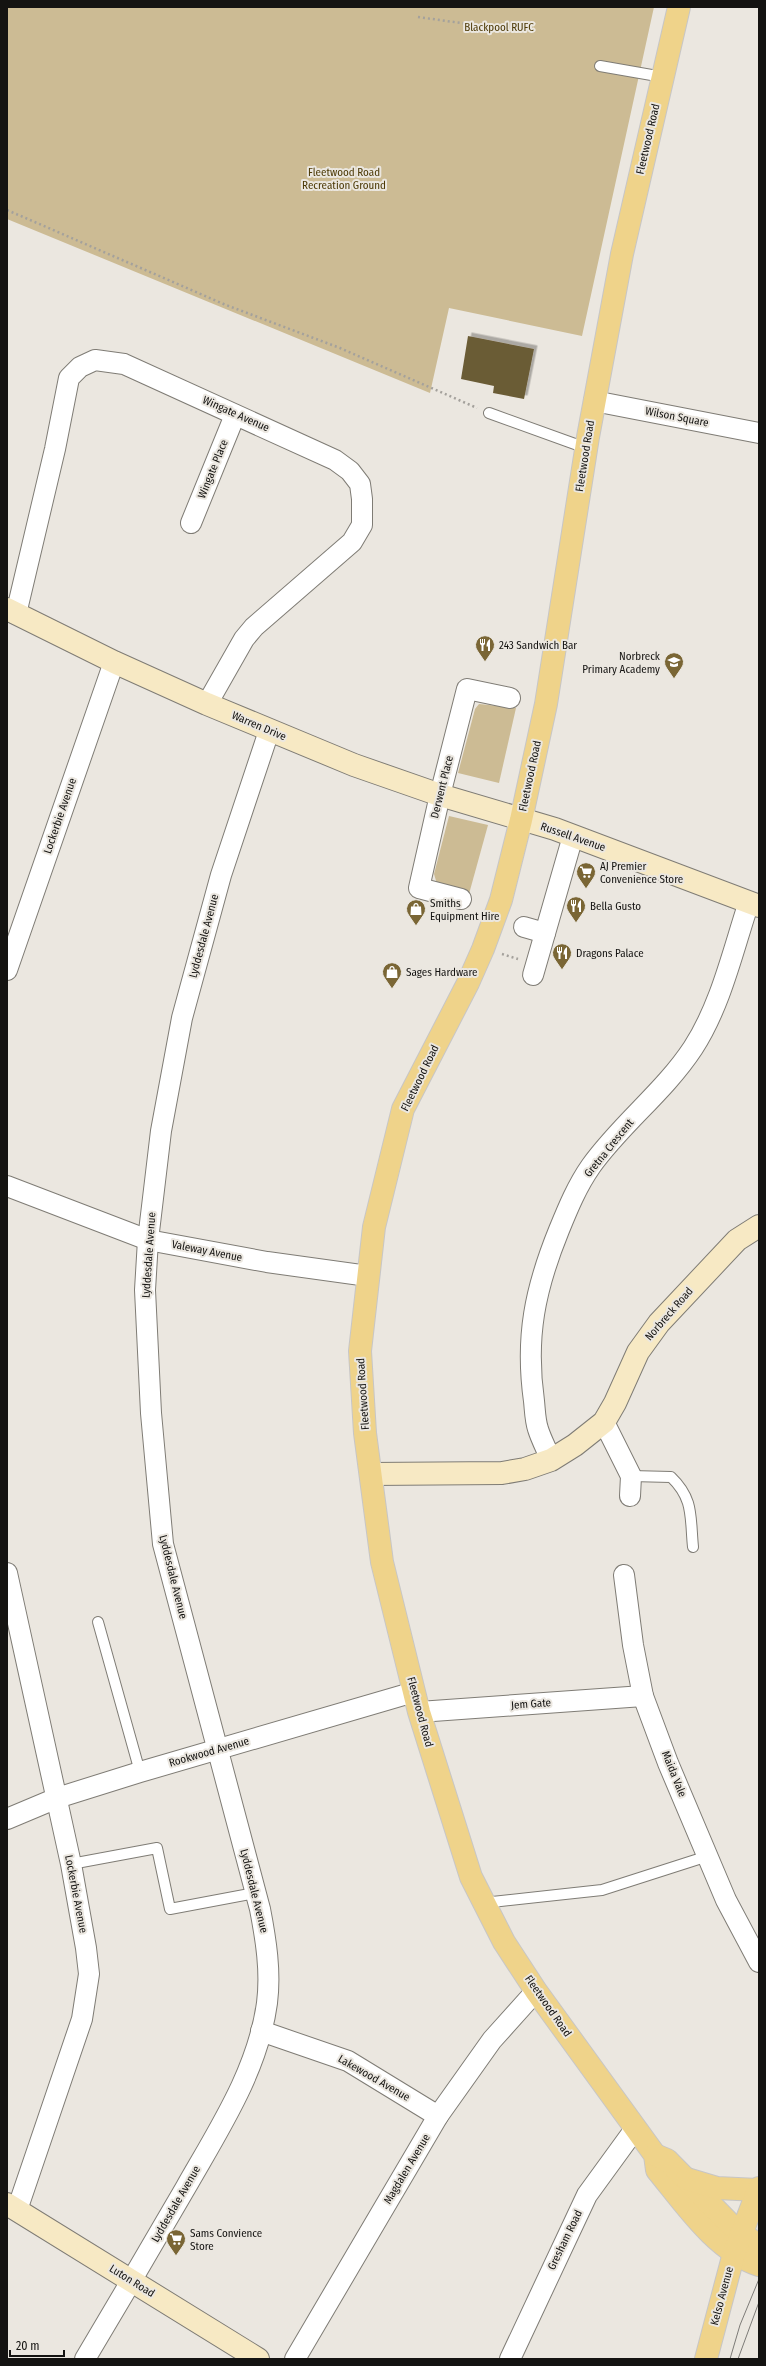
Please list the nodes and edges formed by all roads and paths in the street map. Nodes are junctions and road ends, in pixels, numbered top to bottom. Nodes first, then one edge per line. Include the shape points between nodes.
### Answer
1 (679, 7) edge
2 (418, 17) dead end
3 (518, 32) dead end
4 (600, 66) dead end
5 (663, 77) junction
6 (7, 210) edge
7 (594, 401) junction
8 (489, 413) joint
9 (235, 414) junction
10 (759, 434) edge
11 (586, 448) junction
12 (191, 523) dead end
13 (12, 611) edge
14 (114, 662) junction
15 (510, 698) dead end
16 (207, 704) junction
17 (269, 731) junction
18 (440, 795) junction
19 (521, 820) junction
20 (573, 836) junction
21 (460, 899) dead end
22 (754, 904) edge
23 (524, 927) dead end
24 (545, 933) junction
25 (483, 949) junction
26 (535, 969) joint
27 (7, 970) edge
28 (7, 1186) edge
29 (759, 1226) edge
30 (148, 1240) junction
31 (368, 1276) junction
32 (604, 1422) junction
33 (551, 1460) junction
34 (371, 1474) junction
35 (630, 1486) joint
36 (693, 1547) dead end
37 (7, 1573) edge
38 (624, 1575) dead end
39 (98, 1622) dead end
40 (643, 1696) junction
41 (416, 1702) junction
42 (217, 1749) junction
43 (140, 1772) junction
44 (57, 1798) junction
45 (7, 1819) edge
46 (708, 1856) junction
47 (70, 1864) junction
48 (255, 1893) junction
49 (483, 1903) junction
50 (759, 1962) edge
51 (536, 1991) junction
52 (261, 2030) junction
53 (438, 2116) junction
54 (635, 2129) junction
55 (655, 2156) junction
56 (684, 2178) junction
57 (759, 2189) edge
58 (12, 2207) edge
59 (737, 2243) junction
60 (759, 2246) edge
61 (759, 2265) edge
62 (132, 2281) junction
63 (85, 2359) edge
64 (258, 2359) edge
65 (294, 2359) edge
66 (510, 2359) edge
67 (706, 2359) edge

1 - 5 main road, Fleetwood Road
2 - 3 path
4 - 5 lane
5 - 7 main road, Fleetwood Road via 622,254
6 - 8 path via 226,305 340,348
7 - 10 street, Wilson Square
7 - 11 main road, Fleetwood Road
8 - 11 lane
9 - 12 street, Wingate Place
9 - 13 street, Wingate Avenue via 124,364 95,360 80,367 69,378 55,449
9 - 16 street, Wingate Avenue via 335,460 350,471 360,484 362,525 352,542 254,627 244,639
11 - 19 main road, Fleetwood Road via 546,704
13 - 14 street, Warren Drive
14 - 16 street, Warren Drive
14 - 27 street, Lockerbie Avenue
15 - 18 street, Derwent Place via 467,689
16 - 17 street, Warren Drive
17 - 18 street, Warren Drive
17 - 30 street, Lyddesdale Avenue via 221,875 182,1018 161,1131
18 - 19 street, Warren Drive
18 - 21 street, Derwent Place via 419,888
19 - 20 street, Russell Avenue
19 - 25 main road, Fleetwood Road via 501,900
20 - 22 street, Russell Avenue
20 - 24 street
22 - 33 street, Gretna Crescent via 694,1047 591,1166 571,1199 540,1280 531,1342 531,1380 538,1427
23 - 24 street
24 - 26 street
25 - 26 path
25 - 31 main road, Fleetwood Road via 468,984 403,1109 374,1227
28 - 30 street, Valeway Avenue
29 - 32 street, Norbreck Road via 737,1240 659,1323 638,1352 615,1404
30 - 31 street, Valeway Avenue via 267,1262
30 - 42 street, Lyddesdale Avenue via 145,1290 163,1544
31 - 34 main road, Fleetwood Road via 360,1351 365,1433
32 - 33 street, Norbreck Road via 589,1436
32 - 35 street
33 - 34 street, Norbreck Road via 525,1469 502,1473
34 - 41 main road, Fleetwood Road via 382,1562
35 - 36 lane via 671,1477 682,1488 689,1501
37 - 44 street, Lockerbie Avenue via 39,1728
38 - 40 street, Maida Vale
39 - 43 lane
40 - 41 street, Jem Gate
40 - 46 street, Maida Vale
41 - 42 street, Rookwood Avenue
41 - 49 main road, Fleetwood Road via 471,1877
42 - 43 street, Rookwood Avenue
42 - 48 street, Lyddesdale Avenue
43 - 44 street, Rookwood Avenue
44 - 45 street, Rookwood Avenue
44 - 47 street, Lockerbie Avenue
46 - 49 lane via 602,1890
46 - 50 street, Maida Vale via 726,1900
47 - 48 lane via 157,1848 170,1909
47 - 58 street, Lockerbie Avenue via 89,1974 85,2006 73,2047
48 - 52 street, Lyddesdale Avenue via 265,1936 268,1972 267,2002
49 - 51 main road, Fleetwood Road via 504,1942
51 - 53 street, Magdalen Avenue via 492,2040
51 - 54 main road, Fleetwood Road
52 - 53 street, Lakewood Avenue via 348,2061
52 - 62 street, Lyddesdale Avenue via 234,2103
53 - 65 street, Magdalen Avenue
54 - 55 main road, Fleetwood Road
54 - 66 street, Gresham Road via 587,2195
55 - 56 main road, Fleetwood Road via 667,2160
55 - 59 main road, Fleetwood Road via 657,2170 711,2232
56 - 57 main road via 717,2188
56 - 59 main road, Fleetwood Road
57 - 59 main road, Kelso Avenue
58 - 62 street, Luton Road
59 - 60 main road, Fleetwood Road
59 - 61 main road
59 - 67 main road, Kelso Avenue
62 - 63 street, Lyddesdale Avenue
62 - 64 street, Luton Road

